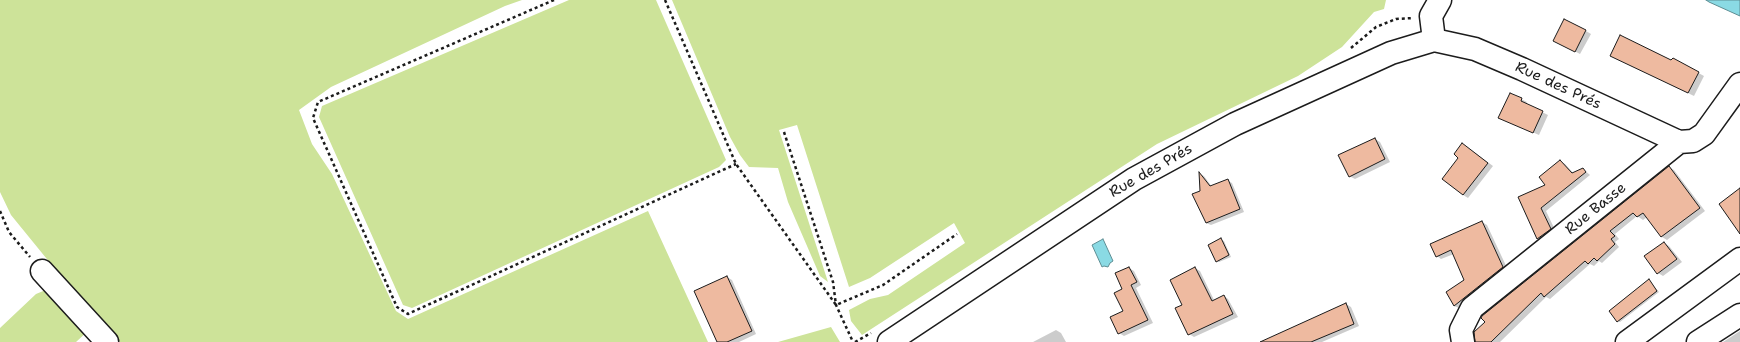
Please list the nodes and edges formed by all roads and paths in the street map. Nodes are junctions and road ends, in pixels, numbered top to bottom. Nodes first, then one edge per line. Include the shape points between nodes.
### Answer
1 (554, 0) edge
2 (665, 0) edge
3 (1440, 0) edge
4 (1434, 40) junction
5 (1740, 84) edge
6 (784, 132) dead end
7 (1679, 142) junction
8 (736, 164) junction
9 (0, 211) edge
10 (957, 234) dead end
11 (1740, 259) edge
12 (42, 271) joint
13 (836, 305) junction
14 (1740, 315) edge
15 (107, 342) edge
16 (853, 342) edge
17 (889, 342) edge
18 (1463, 342) edge
19 (1627, 342) edge
20 (1698, 342) edge

1 - 8 path via 318,102 313,118 397,307 408,314
2 - 8 path
3 - 4 street via 1431,16
4 - 7 street, Rue des Prés via 1474,49
4 - 17 street, Rue des Prés via 1391,53 1235,124 1134,179
5 - 7 street, Rue Basse via 1704,134 1693,141
6 - 13 path via 833,282
7 - 18 street, Rue Basse via 1472,308 1461,330
8 - 13 path
9 - 12 path via 9,232
10 - 13 path via 883,285
11 - 19 street
12 - 15 street
13 - 16 path
14 - 20 street

